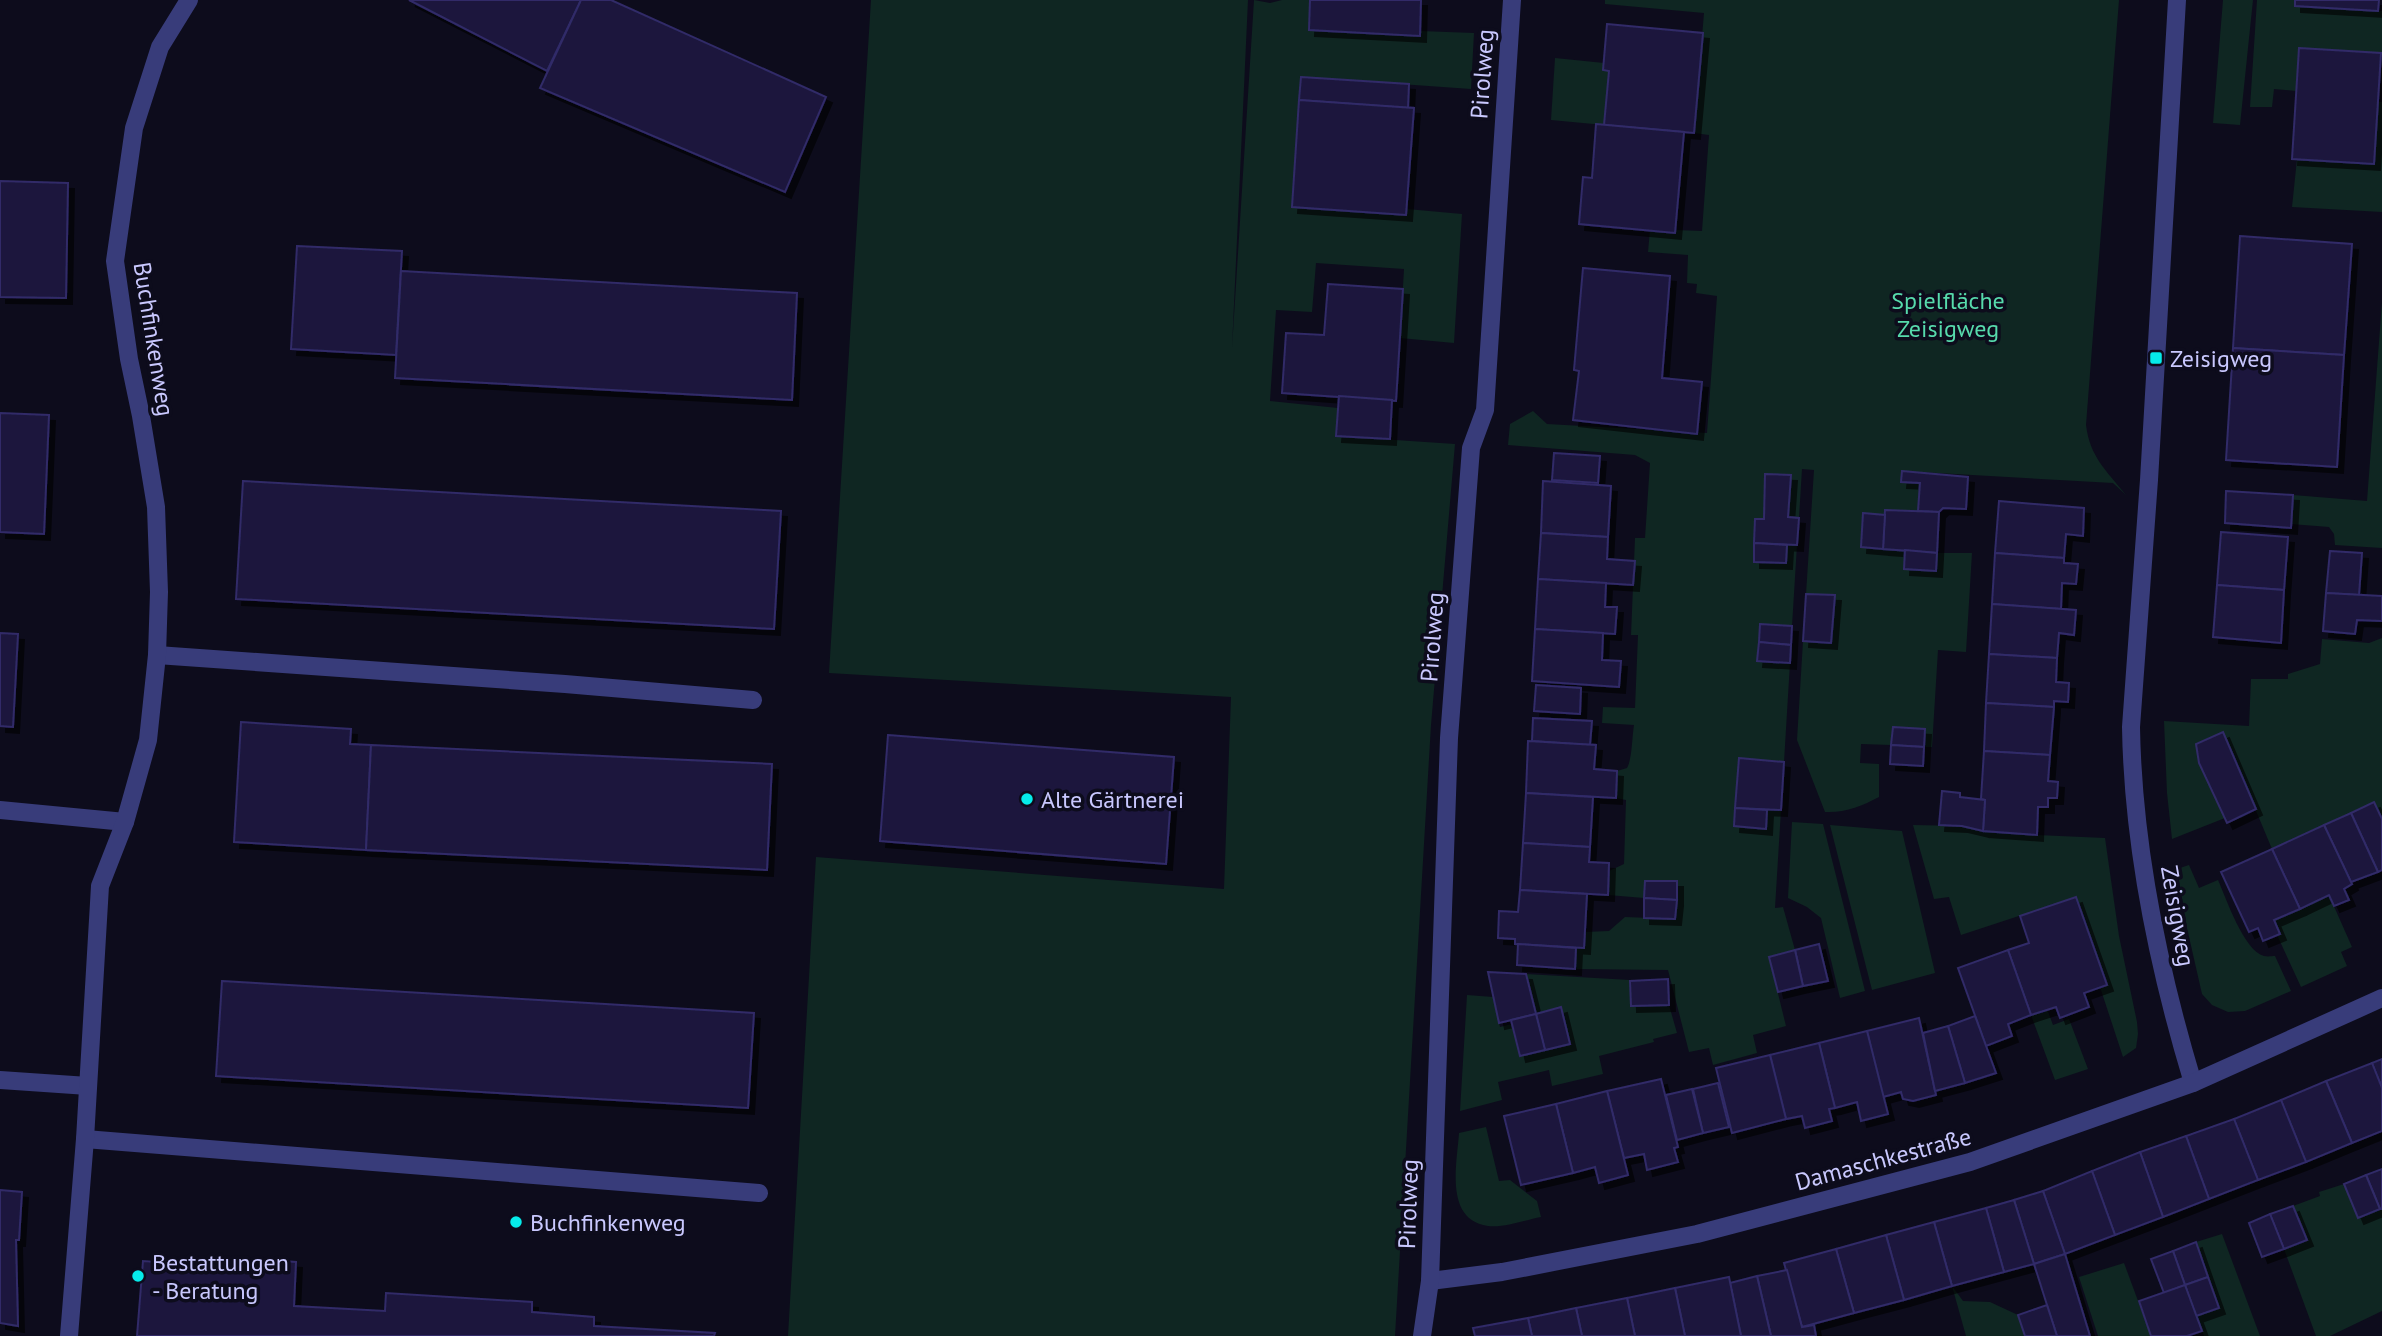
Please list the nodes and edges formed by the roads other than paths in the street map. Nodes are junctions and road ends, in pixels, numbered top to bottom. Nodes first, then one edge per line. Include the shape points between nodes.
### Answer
1 (189, 0) edge
2 (1512, 0) edge
3 (2177, 0) edge
4 (157, 655) junction
5 (753, 700) dead end
6 (0, 810) edge
7 (125, 822) junction
8 (2382, 998) edge
9 (0, 1080) edge
10 (2193, 1083) junction
11 (88, 1086) junction
12 (85, 1139) junction
13 (759, 1193) dead end
14 (1430, 1281) junction
15 (69, 1336) edge
16 (1422, 1336) edge

1 - 4 street, Buchfinkenweg via 160,47 134,128 115,261 156,507
2 - 14 street, Pirolweg via 1485,410 1471,448 1449,738
3 - 10 street, Zeisigweg via 2131,727 2147,896 2169,1002
4 - 5 street
4 - 7 street, Buchfinkenweg via 148,740
6 - 7 street
7 - 11 street, Buchfinkenweg via 100,886
8 - 10 street, Damaschkestraße
9 - 11 street
10 - 14 street, Damaschkestraße via 1970,1162 1773,1215 1541,1265
11 - 12 street, Buchfinkenweg
12 - 13 street
12 - 15 street, Buchfinkenweg
14 - 16 street

